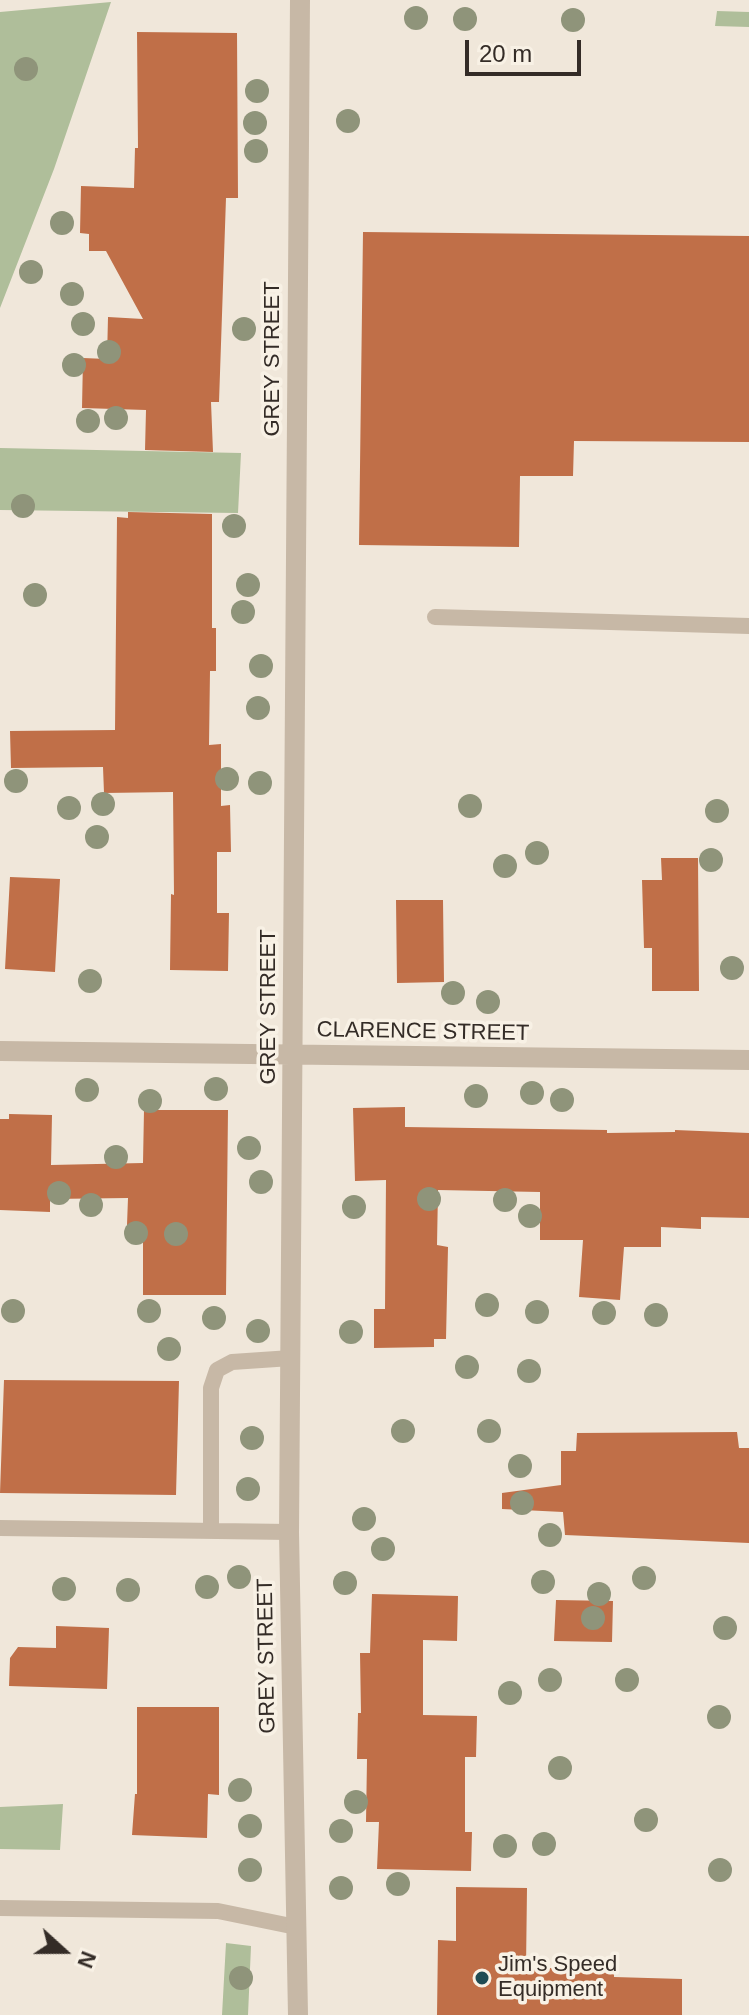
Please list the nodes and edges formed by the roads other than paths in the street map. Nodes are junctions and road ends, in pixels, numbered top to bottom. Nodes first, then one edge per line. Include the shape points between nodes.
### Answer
1 (300, 0) edge
2 (435, 617) dead end
3 (749, 626) edge
4 (0, 1051) edge
5 (293, 1055) junction
6 (749, 1060) edge
7 (291, 1358) junction
8 (0, 1528) edge
9 (211, 1529) junction
10 (289, 1532) junction
11 (0, 1908) edge
12 (296, 1927) junction
13 (298, 2015) edge

1 - 5 street, GREY STREET
2 - 3 lane
4 - 5 street, CLARENCE STREET
5 - 6 street, CLARENCE STREET
5 - 7 street, GREY STREET
7 - 9 lane via 232,1362 217,1370 211,1388
7 - 10 street, GREY STREET
8 - 9 lane
9 - 10 lane
10 - 12 street, GREY STREET
11 - 12 lane via 218,1911
12 - 13 street, GREY STREET

